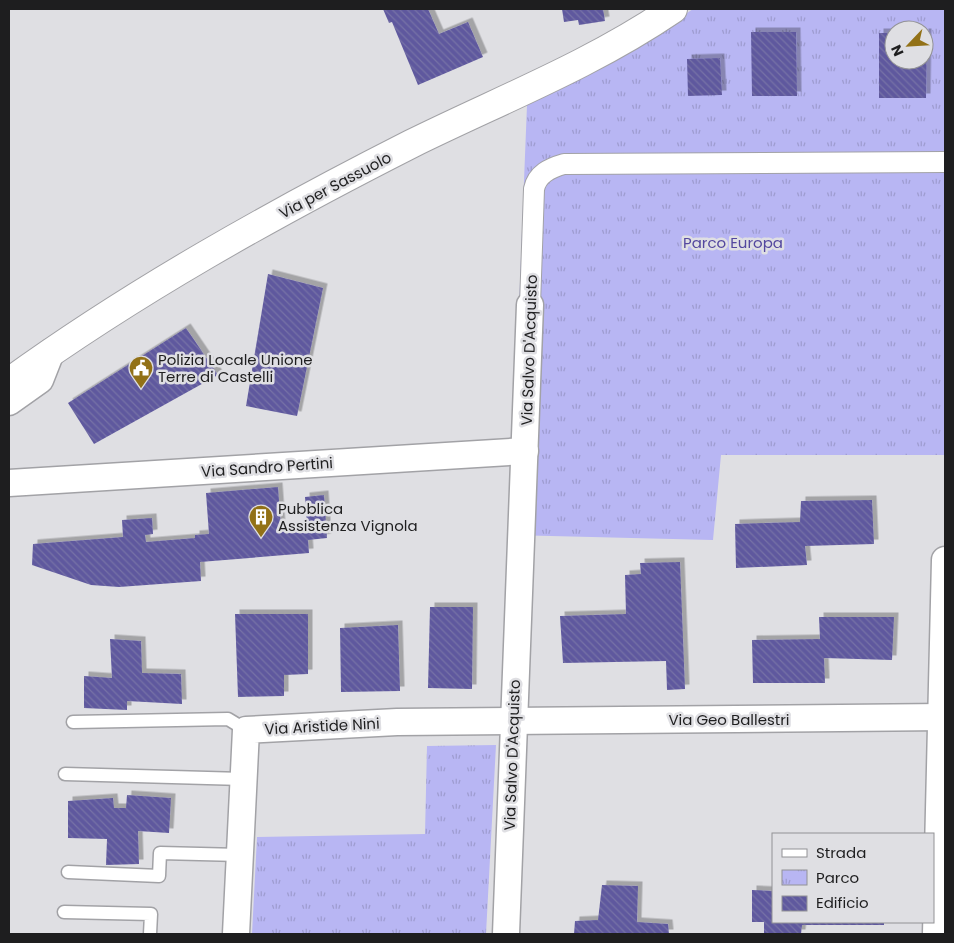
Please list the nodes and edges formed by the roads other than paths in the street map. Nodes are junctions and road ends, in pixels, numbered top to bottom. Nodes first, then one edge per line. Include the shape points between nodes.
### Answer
1 (674, 9) edge
2 (945, 162) edge
3 (530, 305) joint
4 (51, 352) junction
5 (9, 382) edge
6 (9, 402) edge
7 (525, 451) junction
8 (9, 483) edge
9 (945, 560) edge
10 (943, 717) edge
11 (513, 721) junction
12 (73, 722) dead end
13 (246, 730) junction
14 (65, 774) dead end
15 (243, 778) junction
16 (240, 855) junction
17 (68, 872) dead end
18 (941, 900) edge
19 (64, 912) dead end
20 (150, 934) edge
21 (236, 934) edge
22 (506, 934) edge
23 (936, 934) edge

1 - 4 main road, Via per Sassuolo via 580,65 438,131 316,193 179,272
2 - 3 street, Via Salvo D'Acquisto via 557,166 536,181
3 - 7 street, Via Salvo D'Acquisto
4 - 5 main road, Via per Sassuolo
4 - 6 street via 40,380
7 - 8 street, Via Sandro Pertini
7 - 11 street, Via Salvo D'Acquisto
9 - 10 street
10 - 11 street, Via Geo Ballestri
10 - 18 street
11 - 13 street, Via Aristide Nini via 398,722
11 - 22 street, Via Salvo D'Acquisto
12 - 13 lane via 228,719
13 - 15 street, Via Aristide Nini
14 - 15 lane
15 - 16 street, Via Aristide Nini
16 - 17 lane via 160,853 159,876
16 - 21 street, Via Aristide Nini
18 - 23 street
19 - 20 lane via 151,914

